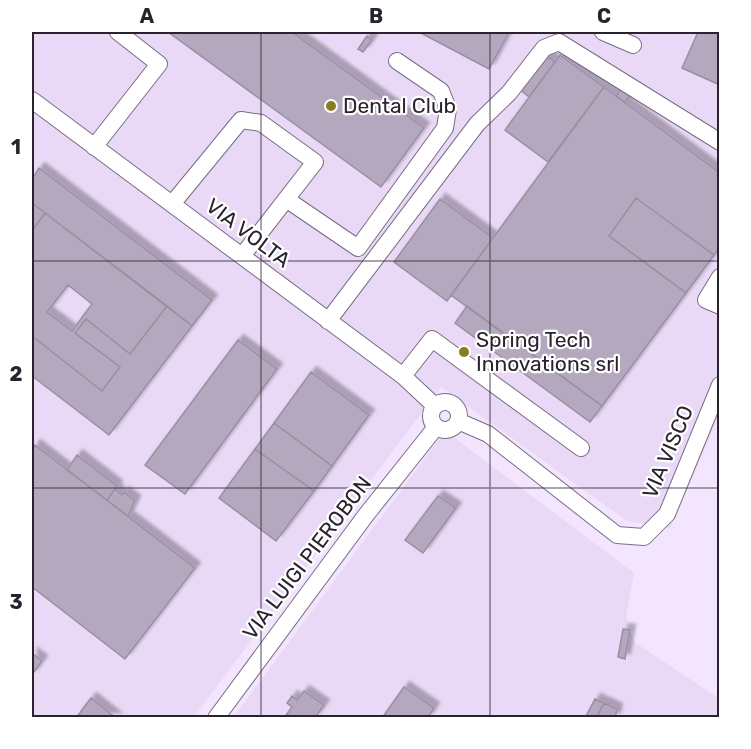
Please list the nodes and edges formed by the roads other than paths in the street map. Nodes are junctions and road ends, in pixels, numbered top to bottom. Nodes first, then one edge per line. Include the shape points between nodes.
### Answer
1 (118, 32) edge
2 (603, 32) edge
3 (633, 45) dead end
4 (397, 62) dead end
5 (32, 100) edge
6 (720, 142) edge
7 (94, 147) junction
8 (286, 199) junction
9 (172, 204) junction
10 (242, 256) junction
11 (720, 277) edge
12 (720, 306) edge
13 (328, 321) junction
14 (403, 376) junction
15 (720, 385) edge
16 (435, 406) junction
17 (458, 421) junction
18 (436, 427) junction
19 (581, 448) dead end
20 (617, 535) joint
21 (216, 717) edge

1 - 7 street via 159,64
2 - 3 street
4 - 8 street via 441,91 448,109 445,128 358,248
5 - 7 street, VIA VOLTA
6 - 13 street via 559,42 544,48 509,93 477,124
7 - 9 street, VIA VOLTA
8 - 9 street via 315,162 261,123 241,120
8 - 10 street
9 - 10 street, VIA VOLTA
10 - 13 street, VIA VOLTA
11 - 12 street via 706,300
13 - 14 street, VIA VOLTA
14 - 16 street, VIA VOLTA
14 - 19 street via 432,339
15 - 20 street, VIA VISCO via 667,514 644,537
16 - 17 street, VIA VOLTA via 445,402 454,406
16 - 18 street via 431,416
17 - 18 street via 448,429
17 - 20 street, VIA VOLTA via 488,434
18 - 21 street, VIA LUIGI PIEROBON

